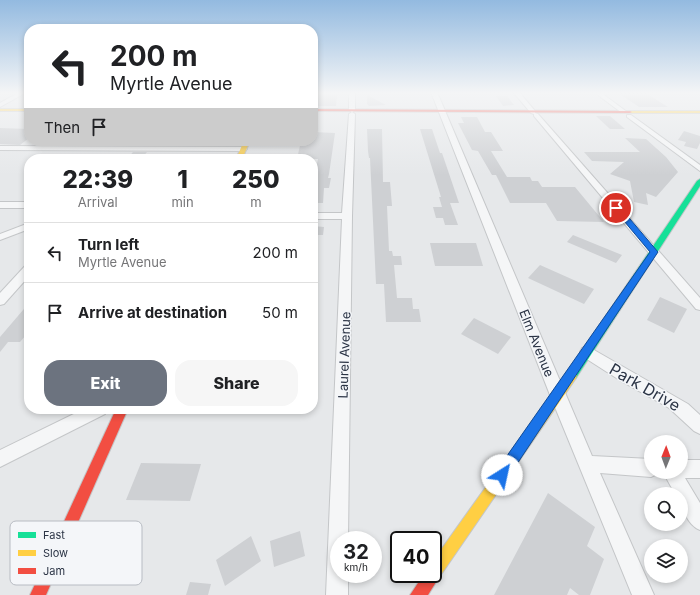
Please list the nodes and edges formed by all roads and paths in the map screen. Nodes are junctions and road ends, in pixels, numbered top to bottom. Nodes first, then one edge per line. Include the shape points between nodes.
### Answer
1 (352, 120) edge
2 (446, 120) edge
3 (541, 120) edge
4 (635, 120) edge
5 (235, 146) edge
6 (0, 148) edge
7 (204, 149) junction
8 (201, 154) edge
9 (700, 169) edge
10 (700, 182) edge
11 (0, 205) edge
12 (24, 205) edge
13 (318, 216) edge
14 (348, 216) junction
15 (24, 228) edge
16 (0, 237) edge
17 (654, 252) junction
18 (24, 275) edge
19 (0, 301) edge
20 (700, 306) edge
21 (587, 352) junction
22 (558, 394) junction
23 (90, 414) edge
24 (120, 414) edge
25 (700, 426) edge
26 (0, 459) edge
27 (588, 464) junction
28 (644, 468) edge
29 (688, 469) edge
30 (700, 469) edge
31 (676, 479) edge
32 (71, 521) edge
33 (700, 521) edge
34 (442, 561) edge
35 (427, 583) edge
36 (43, 585) edge
37 (38, 595) edge
38 (337, 595) edge
39 (418, 595) edge
40 (643, 595) edge

1 - 14 street, Laurel Avenue
2 - 22 street, Elm Avenue
3 - 17 street
4 - 9 street
5 - 7 street
6 - 7 street
7 - 8 street
10 - 17 main road
11 - 12 street
13 - 14 street
14 - 38 street, Laurel Avenue
15 - 16 street
17 - 20 street
17 - 21 main road
18 - 19 street
21 - 22 main road
21 - 25 street, Park Drive via 626,377 674,402 690,414
22 - 27 street, Elm Avenue
22 - 34 main road
23 - 26 street
24 - 32 main road
27 - 28 street
27 - 40 street, Elm Avenue
29 - 30 street
31 - 33 street
35 - 39 main road
36 - 37 main road

